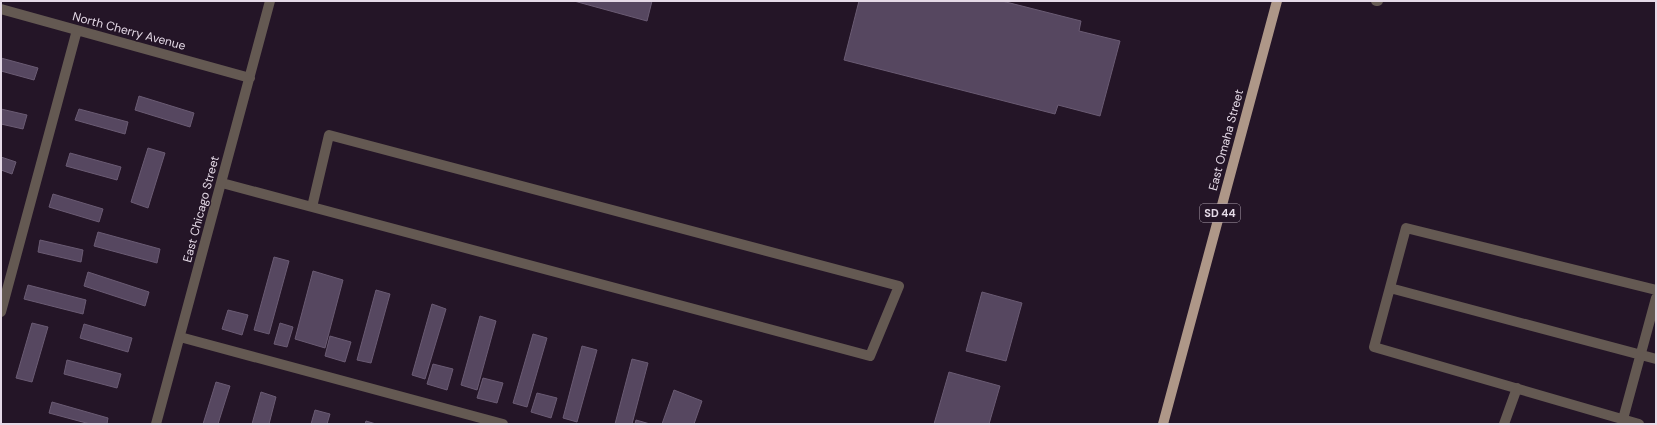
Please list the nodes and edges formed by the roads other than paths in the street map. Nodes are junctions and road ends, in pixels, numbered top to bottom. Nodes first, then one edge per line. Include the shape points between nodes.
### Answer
1 (270, 1) edge
2 (1277, 1) edge
3 (1, 9) edge
4 (77, 30) junction
5 (250, 78) junction
6 (222, 182) junction
7 (312, 207) junction
8 (1390, 288) junction
9 (1656, 290) edge
10 (1656, 298) edge
11 (1, 312) edge
12 (180, 336) junction
13 (1640, 354) junction
14 (1656, 359) edge
15 (1517, 388) junction
16 (1622, 419) junction
17 (156, 424) edge
18 (503, 424) edge
19 (1163, 424) edge
20 (1504, 424) edge
21 (1639, 424) edge

1 - 5 street, East Chicago Street
2 - 19 main road, East Omaha Street / SD 44
3 - 4 street, North Cherry Avenue
4 - 5 street, North Cherry Avenue
4 - 11 street
5 - 6 street, East Chicago Street
6 - 7 street
6 - 12 street, East Chicago Street
7 - 7 street via 870,356 899,286 329,135
8 - 9 street via 1406,228
8 - 13 street
8 - 15 street via 1374,347
10 - 13 street
12 - 17 street, East Chicago Street
12 - 18 street
13 - 14 street
13 - 16 street
15 - 16 street
15 - 20 street
16 - 21 street

